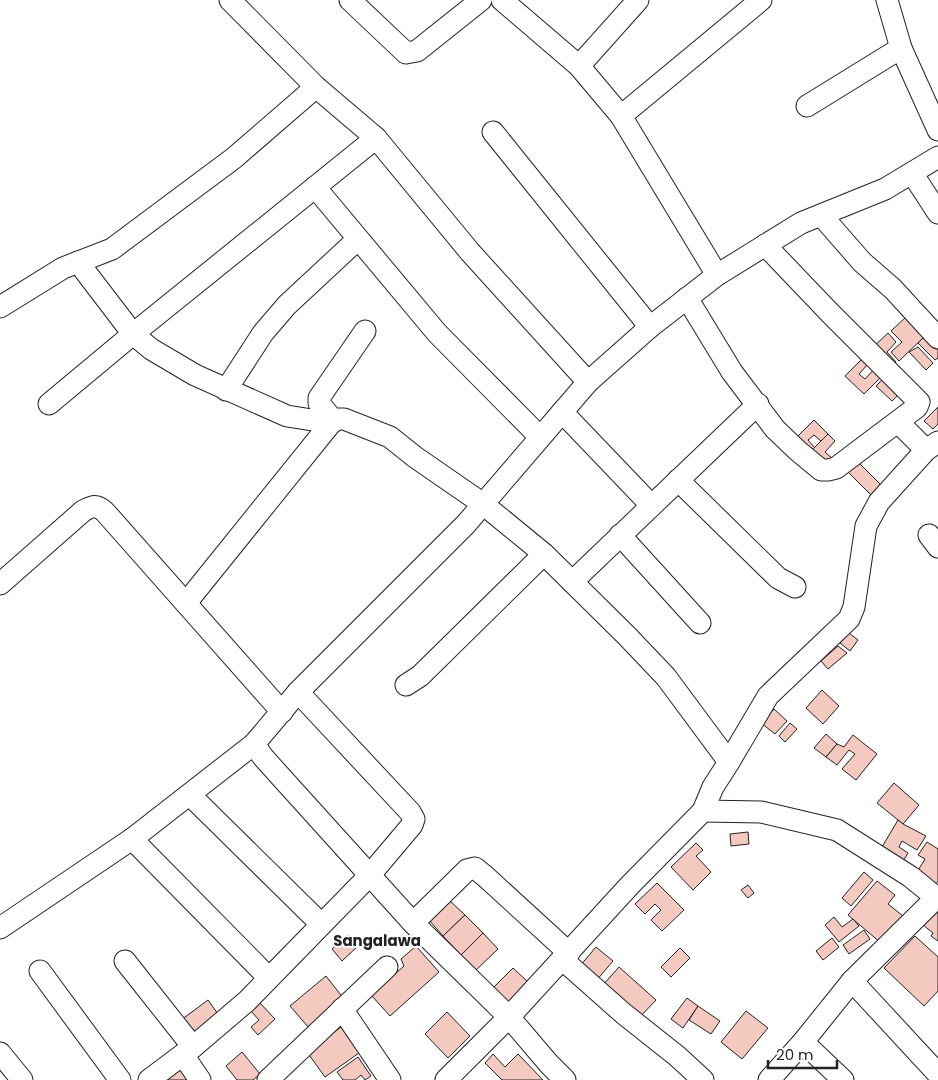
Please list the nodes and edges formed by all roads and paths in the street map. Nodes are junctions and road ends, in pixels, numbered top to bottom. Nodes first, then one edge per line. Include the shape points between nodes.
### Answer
1 (230, 0) edge
2 (350, 0) edge
3 (481, 0) edge
4 (502, 0) edge
5 (638, 0) edge
6 (761, 0) edge
7 (887, 0) edge
8 (901, 48) junction
9 (579, 66) junction
10 (316, 87) junction
11 (807, 106) dead end
12 (620, 116) junction
13 (938, 130) edge
14 (493, 132) dead end
15 (376, 138) junction
16 (938, 157) edge
17 (912, 173) junction
18 (316, 187) junction
19 (938, 213) edge
20 (821, 215) junction
21 (358, 239) junction
22 (765, 245) junction
23 (78, 262) junction
24 (717, 275) junction
25 (687, 298) junction
26 (2, 303) edge
27 (650, 327) junction
28 (365, 331) dead end
29 (133, 334) junction
30 (938, 338) edge
31 (588, 382) junction
32 (226, 390) junction
33 (49, 404) dead end
34 (758, 404) junction
35 (562, 412) junction
36 (326, 422) junction
37 (898, 422) junction
38 (540, 437) junction
39 (932, 446) edge
40 (678, 480) junction
41 (483, 504) junction
42 (652, 506) junction
43 (620, 535) junction
44 (544, 554) junction
45 (572, 582) junction
46 (0, 584) edge
47 (795, 587) dead end
48 (186, 604) junction
49 (700, 623) dead end
50 (406, 686) dead end
51 (298, 692) junction
52 (282, 712) junction
53 (254, 744) junction
54 (729, 762) junction
55 (190, 795) junction
56 (703, 811) junction
57 (132, 839) junction
58 (369, 876) junction
59 (937, 898) edge
60 (413, 923) junction
61 (321, 924) junction
62 (0, 928) edge
63 (566, 956) junction
64 (124, 961) dead end
65 (387, 967) dead end
66 (40, 971) dead end
67 (269, 978) junction
68 (852, 981) junction
69 (342, 1010) junction
70 (509, 1017) junction
71 (803, 1042) junction
72 (188, 1051) junction
73 (0, 1053) edge
74 (938, 1074) edge
75 (280, 1076) edge
76 (22, 1080) edge
77 (120, 1080) edge
78 (149, 1080) edge
79 (200, 1080) edge
80 (390, 1080) edge
81 (447, 1080) edge
82 (565, 1080) edge
83 (703, 1080) edge
84 (769, 1080) edge
85 (843, 1080) edge

1 - 10 street
2 - 3 street via 406,53 417,51
4 - 9 street
5 - 9 street
6 - 12 street
7 - 8 street
8 - 11 street
8 - 13 street
9 - 12 street
10 - 15 street
10 - 23 street via 234,158 138,230 112,249
12 - 24 street
14 - 27 street
15 - 18 street
15 - 31 street via 470,252
16 - 17 street
17 - 19 street
17 - 20 street via 885,189
18 - 21 street
18 - 29 street
20 - 22 street
20 - 30 street via 862,262 893,289
21 - 32 street via 287,305 263,333
21 - 38 street via 437,333
22 - 24 street
22 - 37 street via 919,402
23 - 26 street
23 - 29 street
24 - 25 street
25 - 27 street
25 - 34 street via 732,372
27 - 31 street
28 - 36 street via 319,398 328,414
29 - 32 street via 151,349
29 - 33 street
31 - 35 street
32 - 36 street via 286,416
34 - 37 street via 776,429 820,470 836,468
34 - 40 street
35 - 38 street
35 - 42 street
36 - 41 street via 344,419 390,437
36 - 48 street
37 - 39 street
38 - 41 street
39 - 54 street via 879,502 866,526 854,607 848,619 768,696
40 - 42 street
40 - 47 street via 778,578
41 - 44 street
41 - 51 street
42 - 43 street
43 - 45 street
43 - 49 street
44 - 45 street
44 - 50 street
45 - 54 street via 666,677
46 - 48 street via 83,511 98,506
48 - 52 street
51 - 52 street
51 - 58 street via 414,818 412,825
52 - 53 street
53 - 55 street
53 - 58 street
54 - 56 street
55 - 57 street
55 - 61 street
56 - 59 street via 761,812 836,830 911,877
56 - 63 street
57 - 62 street
57 - 67 street
58 - 60 street
58 - 61 street
59 - 68 street
60 - 63 street via 467,870 474,868 486,876
60 - 70 street
61 - 67 street
63 - 70 street
63 - 83 street via 624,1014
64 - 72 street
65 - 69 street
66 - 77 street
67 - 72 street
68 - 71 street
68 - 74 street
69 - 75 street
69 - 80 street
70 - 81 street
70 - 82 street
71 - 84 street
71 - 85 street
72 - 78 street
72 - 79 street
73 - 76 street

